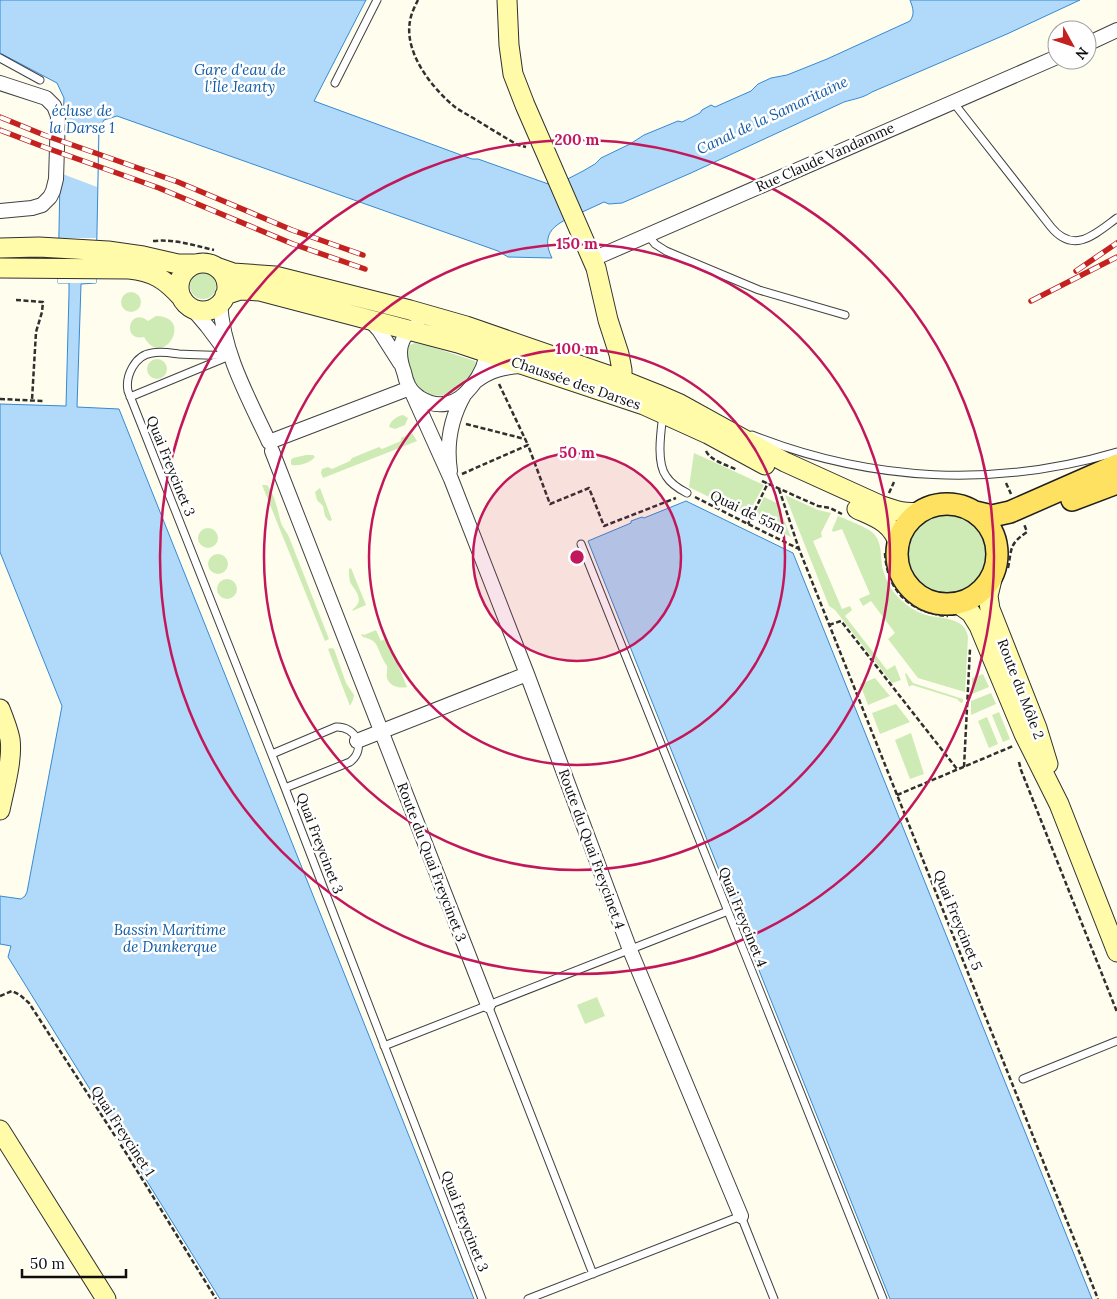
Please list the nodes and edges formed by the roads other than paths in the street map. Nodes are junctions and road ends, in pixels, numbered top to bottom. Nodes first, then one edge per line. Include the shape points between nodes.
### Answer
1 (378, 0) edge
2 (507, 0) edge
3 (1117, 30) edge
4 (1097, 39) edge
5 (0, 58) edge
6 (1047, 60) edge
7 (40, 80) dead end
8 (0, 83) edge
9 (335, 83) dead end
10 (953, 102) junction
11 (0, 211) edge
12 (1117, 218) edge
13 (648, 234) junction
14 (0, 248) edge
15 (593, 259) junction
16 (109, 260) junction
17 (196, 264) junction
18 (216, 267) junction
19 (0, 268) edge
20 (222, 299) junction
21 (186, 302) junction
22 (845, 315) dead end
23 (440, 318) junction
24 (369, 319) junction
25 (410, 330) junction
26 (482, 332) junction
27 (486, 353) junction
28 (230, 356) junction
29 (400, 364) junction
30 (550, 365) junction
31 (527, 366) junction
32 (476, 381) junction
33 (410, 388) junction
34 (622, 389) junction
35 (465, 394) junction
36 (130, 397) junction
37 (699, 413) junction
38 (664, 414) junction
39 (271, 446) junction
40 (1117, 452) edge
41 (1117, 465) edge
42 (451, 479) junction
43 (1117, 483) edge
44 (687, 493) road end
45 (920, 512) junction
46 (975, 512) junction
47 (581, 544) dead end
48 (892, 547) junction
49 (997, 549) junction
50 (993, 575) junction
51 (954, 610) junction
52 (527, 674) junction
53 (0, 709) edge
54 (382, 732) junction
55 (357, 741) junction
56 (272, 754) junction
57 (286, 788) junction
58 (1058, 804) junction
59 (0, 810) edge
60 (728, 911) junction
61 (630, 950) junction
62 (1117, 952) edge
63 (488, 1005) junction
64 (1117, 1040) edge
65 (384, 1046) junction
66 (1024, 1079) dead end
67 (0, 1130) edge
68 (741, 1216) junction
69 (592, 1274) junction
70 (106, 1299) edge
71 (482, 1299) edge
72 (528, 1299) edge
73 (774, 1299) edge
74 (883, 1299) edge

1 - 9 lane
2 - 15 main road via 513,74
3 - 4 street
5 - 7 lane
6 - 10 street, Rue Claude Vandamme
8 - 11 street via 46,98 58,116 56,179 50,197 42,205
10 - 12 lane via 1062,238 1087,239
10 - 13 street, Rue Claude Vandamme
13 - 15 street, Rue Claude Vandamme
13 - 22 lane via 666,251 759,290
14 - 16 main road via 51,248
15 - 34 main road via 619,354
16 - 17 main road via 143,256 178,264
16 - 19 main road via 52,268
16 - 21 main road via 156,275
17 - 18 main road via 207,263
17 - 21 main road via 180,279 179,288
18 - 20 main road via 226,282
18 - 23 main road, Chaussée des Darses via 233,273 275,276
20 - 21 main road via 214,308 204,310
20 - 24 main road, Chaussée des Darses via 240,290 260,291
20 - 28 street, Route du Quai Freycinet 3 via 221,322
21 - 28 street, Route du Quai Freycinet 3
23 - 25 street
23 - 26 main road, Chaussée des Darses
24 - 25 main road, Chaussée des Darses
24 - 29 street
25 - 27 main road, Chaussée des Darses
25 - 29 street via 401,346
26 - 27 street
26 - 30 main road, Chaussée des Darses
27 - 31 main road, Chaussée des Darses
27 - 32 street
28 - 36 lane
28 - 36 lane via 147,354 138,360 128,376
28 - 39 street, Route du Quai Freycinet 3
29 - 33 street
30 - 31 main road, Chaussée des Darses
30 - 34 main road, Chaussée des Darses
31 - 32 street via 494,370
32 - 35 street
33 - 35 street via 426,401 440,404 449,404
33 - 39 street
33 - 42 street, Route du Quai Freycinet 4
34 - 37 main road, Chaussée des Darses via 657,394
34 - 38 main road, Chaussée des Darses via 644,406
35 - 42 street, Route du Quai Freycinet 4 via 453,421 449,447
36 - 56 lane, Quai Freycinet 3
37 - 40 lane, Chaussée des Darses via 809,454 916,474 970,475 1029,470 1076,463
37 - 45 main road, Chaussée des Darses via 785,462 882,506 898,512
38 - 44 lane via 660,453 662,470 670,481
38 - 48 main road, Chaussée des Darses via 877,518 891,529
39 - 54 street, Route du Quai Freycinet 3
41 - 46 main road via 1005,514 992,516
42 - 52 street, Route du Quai Freycinet 4
43 - 49 main road via 1018,524 1005,535
45 - 46 main road via 945,504
45 - 48 main road
46 - 49 main road via 989,526
47 - 60 lane, Quai Freycinet 4
48 - 51 main road via 898,554 898,564 910,587
49 - 50 main road
50 - 51 main road via 984,588
50 - 58 main road, Route du Môle 2 via 988,596 990,610 1040,737
51 - 58 main road, Route du Môle 2 via 970,613 979,626 1024,734
52 - 54 street
52 - 61 street, Route du Quai Freycinet 4
53 - 59 main road via 10,746
54 - 55 street
54 - 63 street, Route du Quai Freycinet 3
55 - 56 lane via 350,730 336,727
55 - 57 lane via 358,752 350,762
56 - 57 lane, Quai Freycinet 3
57 - 65 lane, Quai Freycinet 3
58 - 62 main road, Route du Môle 2
60 - 61 lane
60 - 74 lane, Quai Freycinet 4
61 - 63 lane
61 - 68 street, Route du Quai Freycinet 4
63 - 65 lane
63 - 69 lane, Route du Quai Freycinet 3
64 - 66 lane
65 - 71 lane, Quai Freycinet 3
67 - 70 main road
68 - 69 lane
68 - 73 lane
69 - 72 lane

